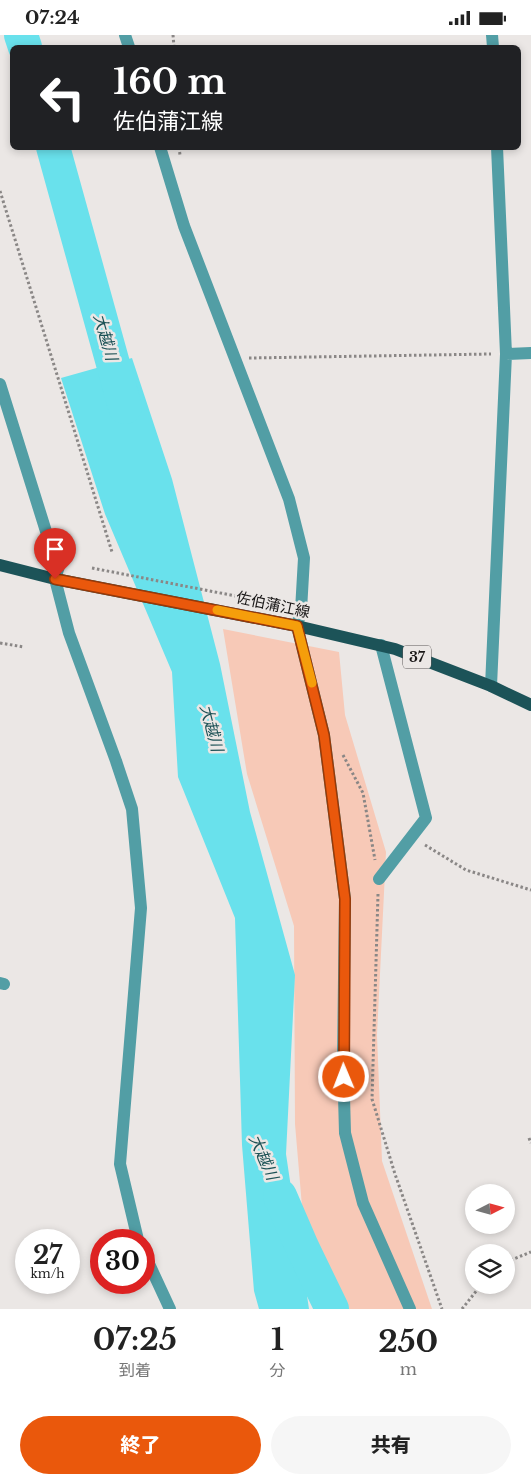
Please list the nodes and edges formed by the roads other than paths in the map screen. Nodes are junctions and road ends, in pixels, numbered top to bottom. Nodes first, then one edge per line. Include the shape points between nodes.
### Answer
1 (161, 150) edge
2 (497, 150) edge
3 (531, 353) edge
4 (506, 354) junction
5 (0, 384) edge
6 (0, 565) edge
7 (55, 579) junction
8 (297, 626) junction
9 (381, 645) junction
10 (491, 686) junction
11 (531, 705) edge
12 (379, 879) road end
13 (135, 1229) edge
14 (155, 1277) edge
15 (170, 1309) edge
16 (410, 1309) edge

1 - 8 street via 184,225 289,499 304,558
2 - 4 street
3 - 4 street
4 - 10 street
5 - 7 street via 49,541 60,563
6 - 7 main road, 佐伯蒲江線 / 37
7 - 8 main road, 佐伯蒲江線 / 37
7 - 13 street via 69,633 132,809 141,908 120,1164
8 - 9 main road, 佐伯蒲江線 / 37
8 - 16 street via 324,735 345,899 345,1133 363,1203
9 - 10 main road, 佐伯蒲江線 / 37
9 - 12 street via 426,818
10 - 11 main road, 佐伯蒲江線 / 37
14 - 15 street

